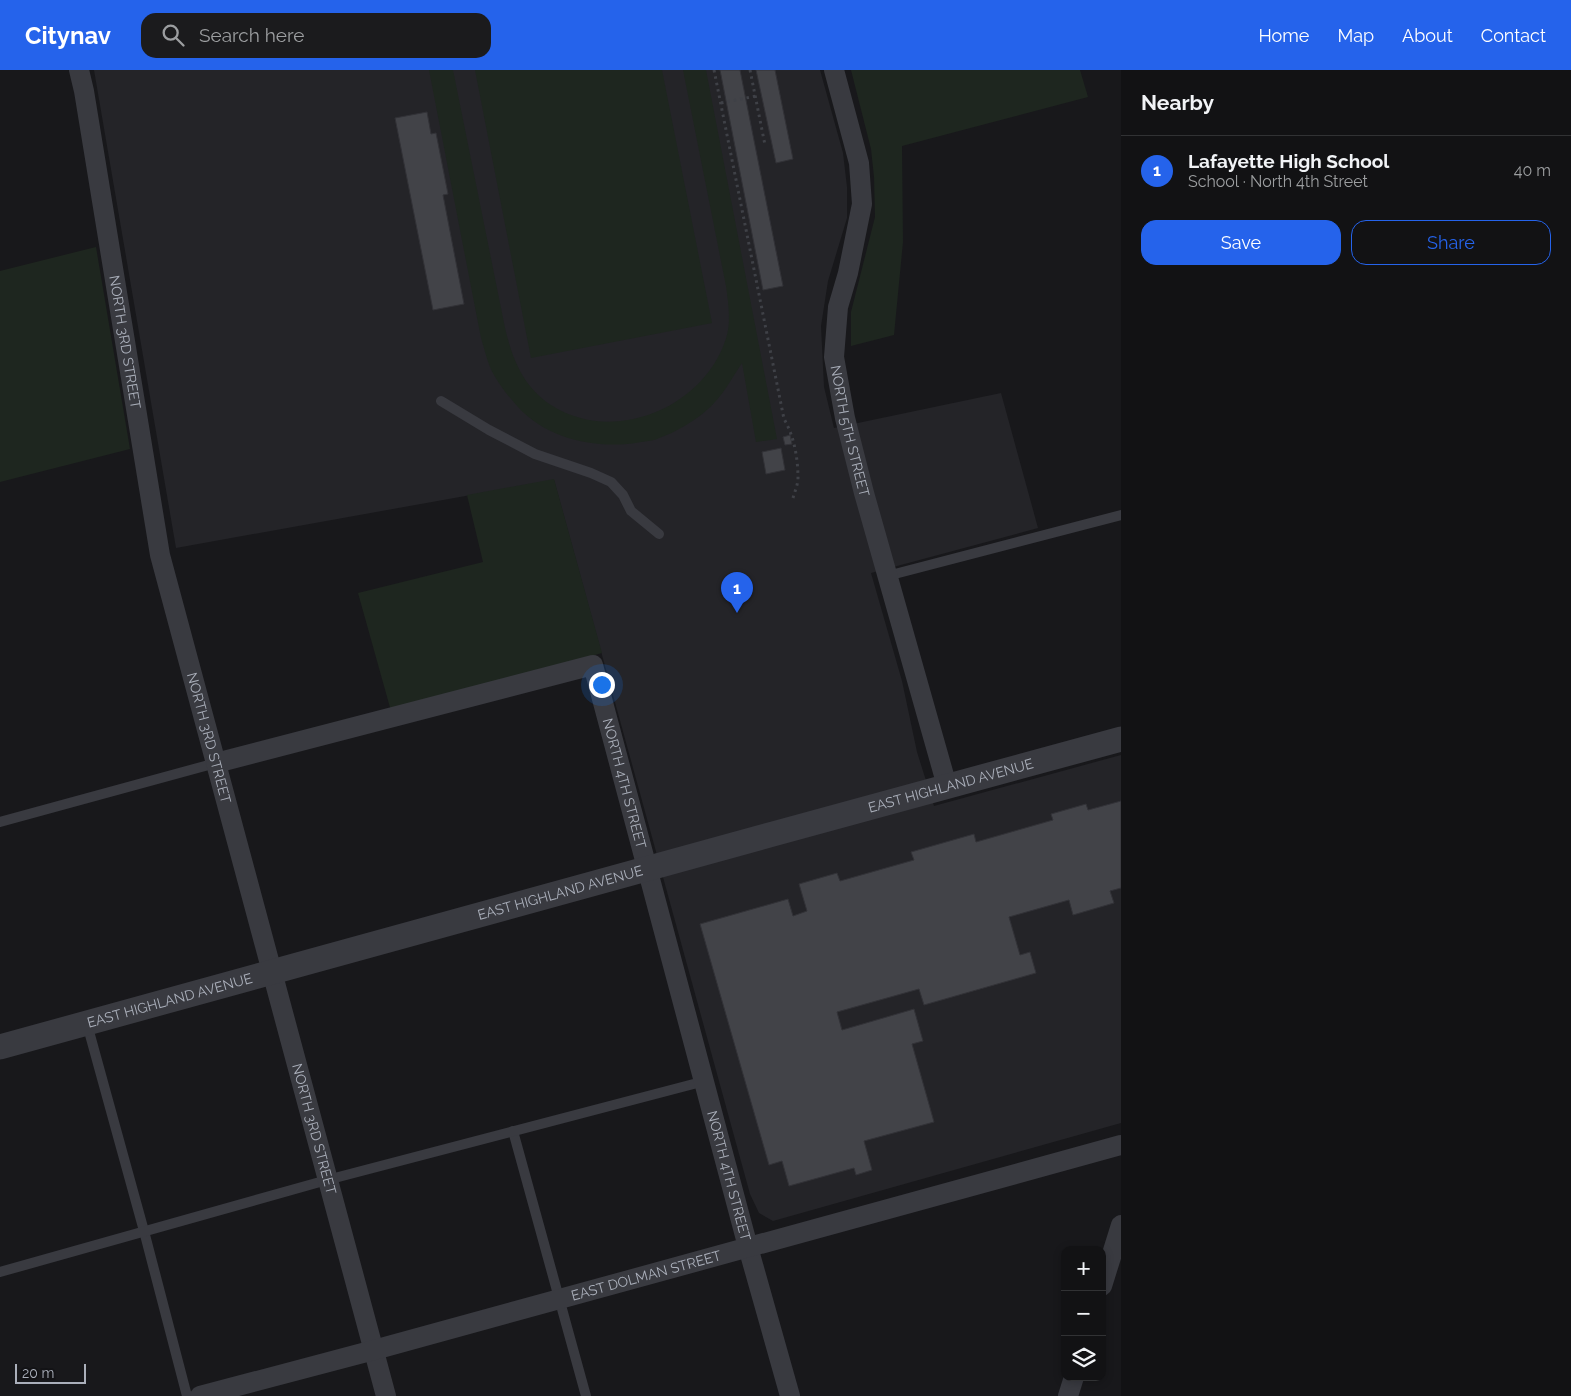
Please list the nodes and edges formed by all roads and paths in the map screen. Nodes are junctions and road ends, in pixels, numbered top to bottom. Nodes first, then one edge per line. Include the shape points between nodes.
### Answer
1 (79, 70) edge
2 (714, 70) edge
3 (750, 70) edge
4 (834, 70) edge
5 (756, 96) junction
6 (721, 103) junction
7 (765, 145) dead end
8 (441, 400) dead end
9 (794, 498) dead end
10 (1121, 515) edge
11 (659, 534) dead end
12 (888, 576) junction
13 (1121, 740) edge
14 (216, 763) junction
15 (948, 786) junction
16 (0, 822) edge
17 (647, 868) junction
18 (272, 972) junction
19 (87, 1023) junction
20 (0, 1047) edge
21 (705, 1081) junction
22 (514, 1131) junction
23 (1121, 1145) edge
24 (327, 1180) junction
25 (1121, 1225) edge
26 (144, 1231) junction
27 (748, 1247) junction
28 (0, 1272) edge
29 (1106, 1273) edge
30 (560, 1298) junction
31 (374, 1350) junction
32 (1073, 1381) edge
33 (187, 1396) edge
34 (200, 1396) edge
35 (386, 1396) edge
36 (586, 1396) edge
37 (790, 1396) edge
38 (1068, 1396) edge

1 - 14 street, NORTH 3RD STREET via 160,555
2 - 6 path
3 - 5 path
4 - 12 street, NORTH 5TH STREET via 859,163 862,204 838,307 834,358 845,418
5 - 6 path
5 - 7 path
6 - 9 path via 784,419 792,432 798,479
8 - 11 lane via 535,454 611,482 631,511
10 - 12 lane
12 - 15 street, NORTH 5TH STREET
13 - 15 street, EAST HIGHLAND AVENUE
14 - 16 lane
14 - 17 street, NORTH 4TH STREET via 594,665
14 - 18 street, NORTH 3RD STREET
15 - 17 street, EAST HIGHLAND AVENUE
17 - 18 street, EAST HIGHLAND AVENUE
17 - 21 street, NORTH 4TH STREET
18 - 19 street, EAST HIGHLAND AVENUE
18 - 24 street, NORTH 3RD STREET
19 - 20 street, EAST HIGHLAND AVENUE
19 - 26 lane
21 - 22 lane
21 - 27 street, NORTH 4TH STREET
22 - 24 lane
22 - 30 lane
23 - 27 street, EAST DOLMAN STREET
24 - 26 lane
24 - 31 street, NORTH 3RD STREET
25 - 29 street
26 - 28 lane
26 - 33 lane
27 - 30 street, EAST DOLMAN STREET
27 - 37 street, NORTH 4TH STREET
30 - 31 street, EAST DOLMAN STREET
30 - 36 lane
31 - 34 street, EAST DOLMAN STREET
31 - 35 street, NORTH 3RD STREET
32 - 38 street

